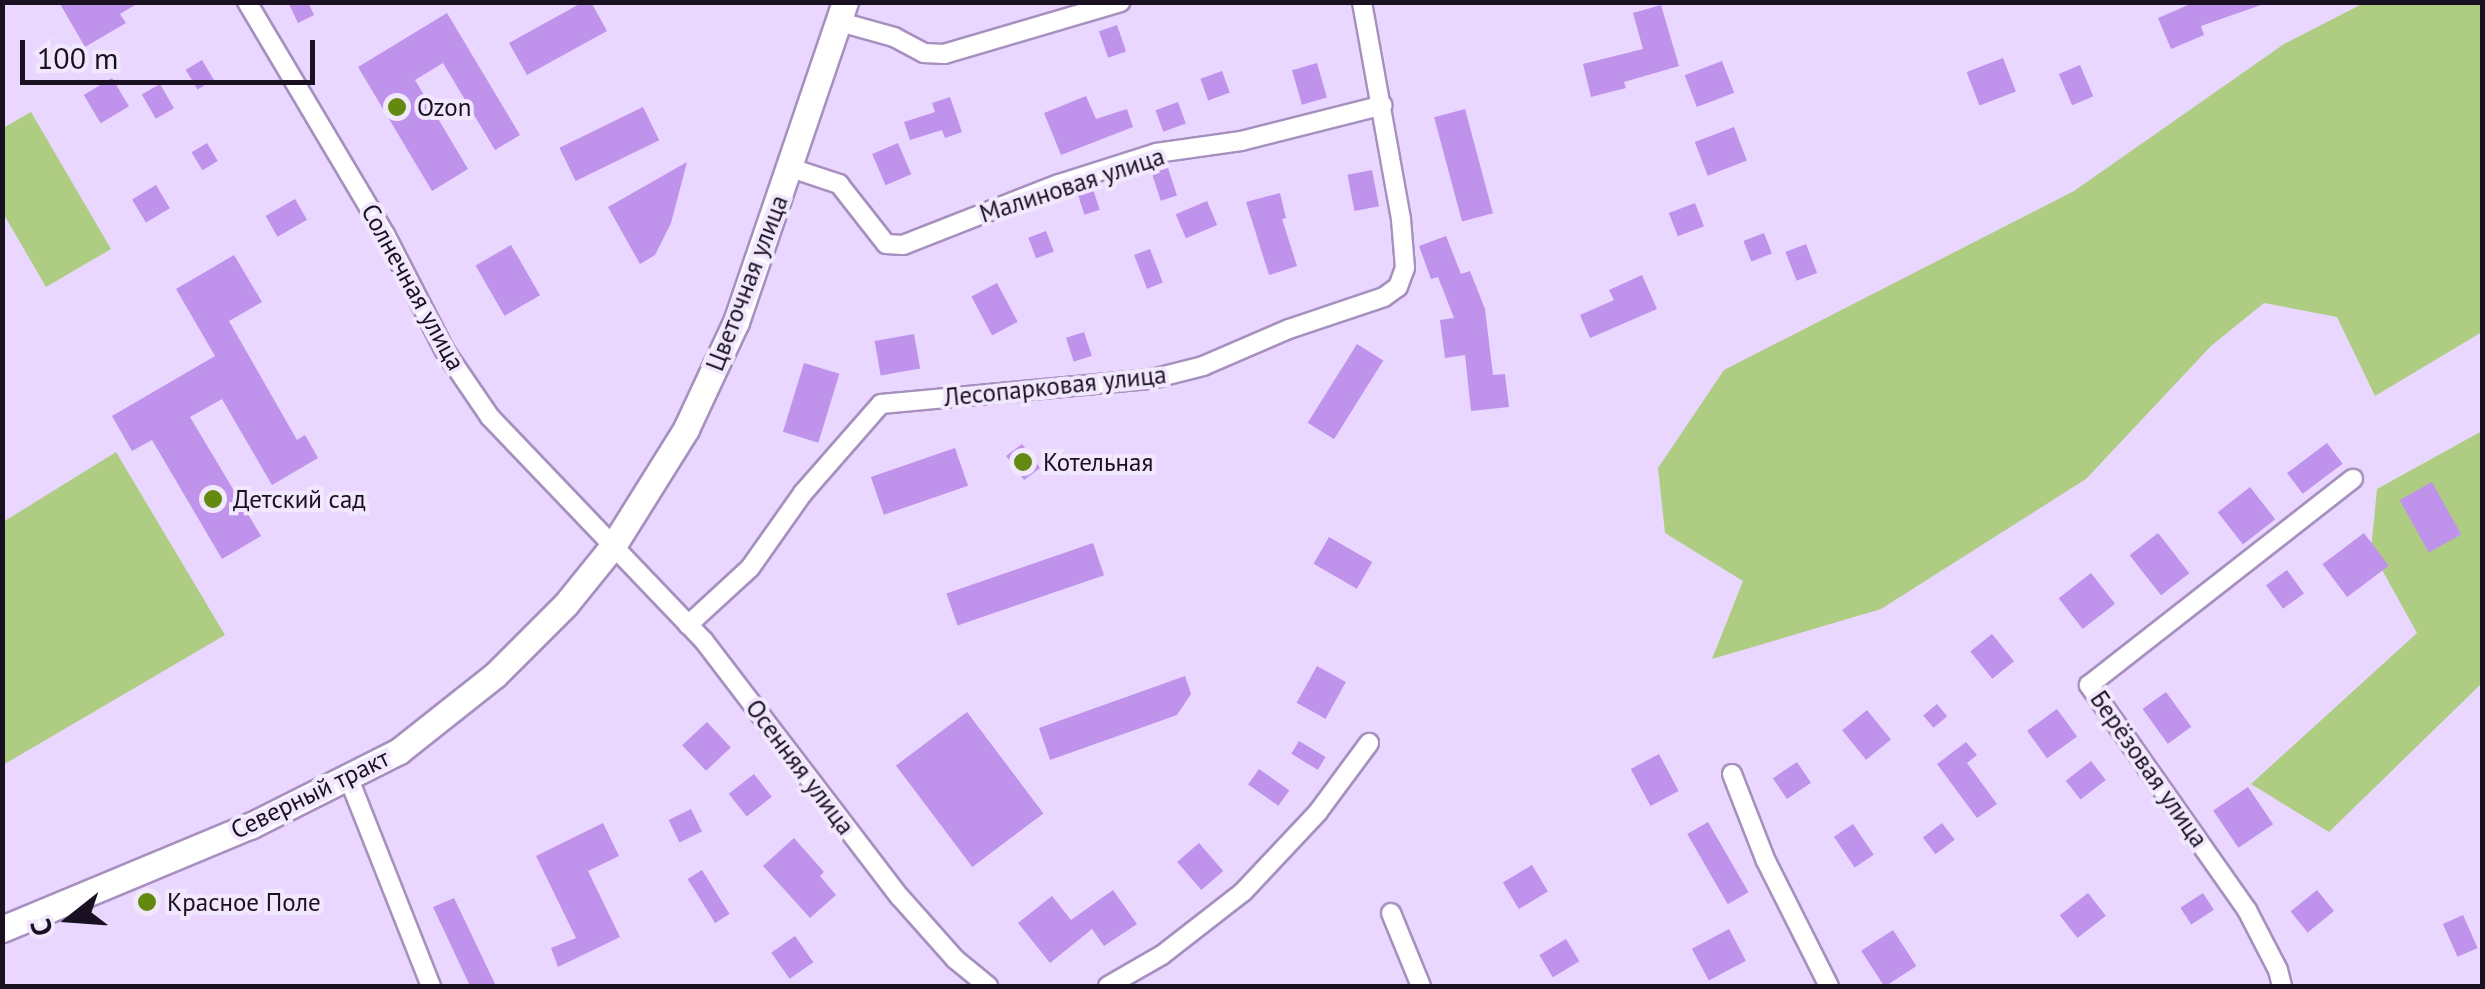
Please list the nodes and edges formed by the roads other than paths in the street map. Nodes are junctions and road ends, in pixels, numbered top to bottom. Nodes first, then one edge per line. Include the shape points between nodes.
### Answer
1 (247, 2) edge
2 (1122, 2) edge
3 (1362, 2) edge
4 (842, 12) edge
5 (1383, 105) junction
6 (791, 168) junction
7 (2353, 479) dead end
8 (613, 546) junction
9 (688, 625) junction
10 (1369, 743) dead end
11 (1732, 774) dead end
12 (349, 779) junction
13 (1391, 914) dead end
14 (2, 929) edge
15 (431, 986) edge
16 (988, 986) edge
17 (1108, 986) edge
18 (1421, 986) edge
19 (1829, 986) edge
20 (2282, 986) edge

1 - 8 street, Солнечная улица via 464,382
2 - 4 street via 944,54 924,53
3 - 5 street, Лесопарковая улица
4 - 6 main road, Цветочная улица
5 - 6 street, Малиновая улица via 1241,141 1156,153 903,245 886,244 840,184
5 - 9 street, Лесопарковая улица via 1402,219 1405,268 1398,288 1204,366 1152,379 881,404 803,493 750,568
6 - 8 main road, Цветочная улица via 736,322 686,429
7 - 20 street, Берёзовая улица via 2088,684 2247,910
8 - 9 street, Осенняя улица
8 - 12 main road, Северный тракт via 532,642 495,675 399,751
9 - 16 street, Осенняя улица via 900,898
10 - 17 street via 1318,812 1242,892 1162,955
11 - 19 street
12 - 14 main road, Северный тракт
12 - 15 street
13 - 18 street

